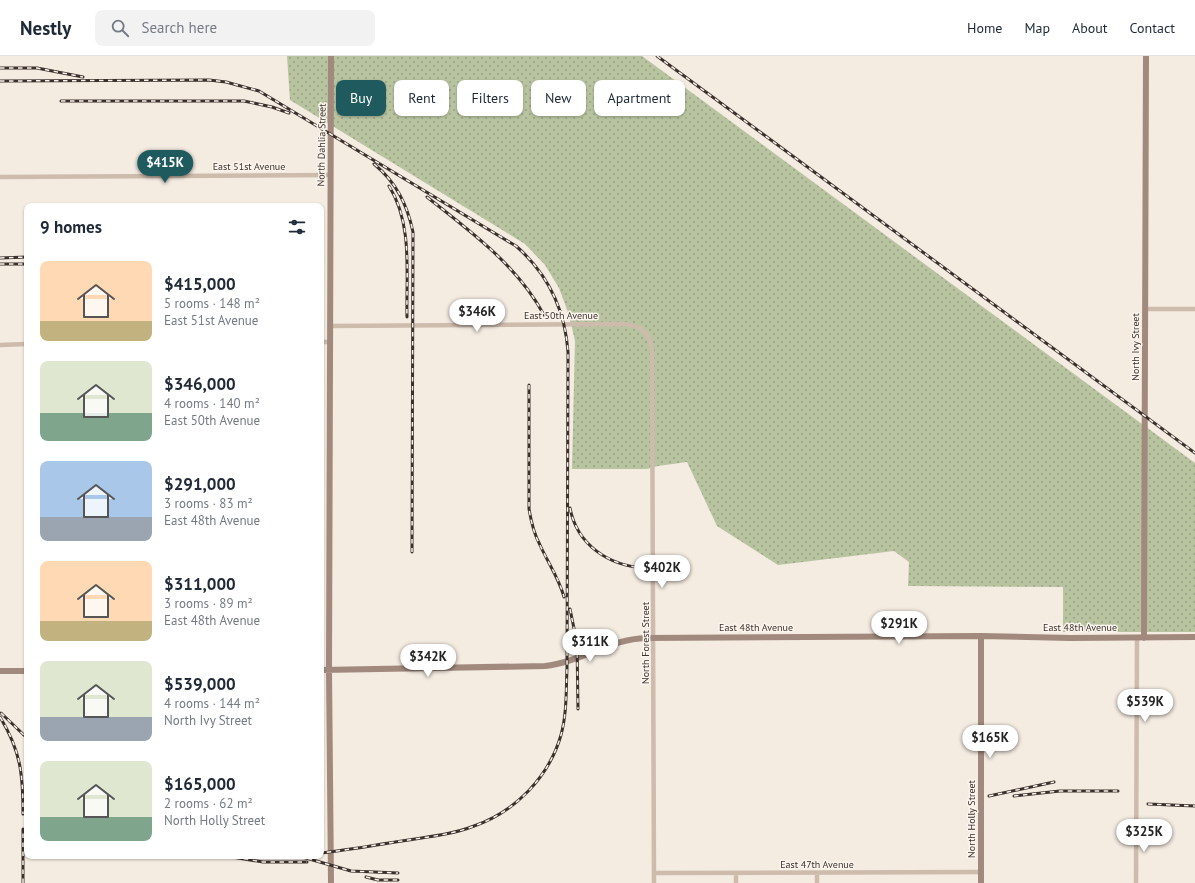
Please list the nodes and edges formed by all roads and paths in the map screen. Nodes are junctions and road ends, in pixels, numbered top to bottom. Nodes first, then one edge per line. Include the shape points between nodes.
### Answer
1 (331, 56) edge
2 (1146, 56) edge
3 (330, 175) junction
4 (0, 177) edge
5 (1145, 309) junction
6 (1195, 309) edge
7 (624, 324) joint
8 (330, 326) junction
9 (324, 342) edge
10 (330, 342) junction
11 (24, 344) edge
12 (0, 345) edge
13 (981, 636) junction
14 (1195, 637) edge
15 (654, 638) junction
16 (1140, 638) junction
17 (324, 670) edge
18 (329, 670) junction
19 (0, 671) edge
20 (24, 671) edge
21 (981, 872) junction
22 (736, 873) junction
23 (817, 873) junction
24 (654, 874) junction
25 (331, 883) edge
26 (654, 883) edge
27 (736, 883) edge
28 (817, 883) edge
29 (981, 883) edge
30 (1136, 883) edge

1 - 3 street, North Dahlia Street
2 - 5 street, North Ivy Street
3 - 4 street, East 51st Avenue
3 - 8 street, North Dahlia Street
5 - 6 street
5 - 16 street, North Ivy Street
7 - 8 street, East 50th Avenue
7 - 15 street, North Forest Street via 643,330 648,336 651,348
8 - 10 street, North Dahlia Street
9 - 10 street
10 - 18 street, North Dahlia Street
11 - 12 street
13 - 15 street, East 48th Avenue
13 - 16 street, East 48th Avenue
13 - 21 street, North Holly Street
14 - 16 street, East 48th Avenue
15 - 18 street, East 48th Avenue via 620,642 578,659 545,666
15 - 24 street, North Forest Street
16 - 30 street, North Ivy Street
17 - 18 street, East 48th Avenue
18 - 25 street, North Dahlia Street
19 - 20 street
21 - 23 street, East 47th Avenue
21 - 29 street, North Holly Street
22 - 23 street, East 47th Avenue
22 - 24 street, East 47th Avenue
22 - 27 street
23 - 28 street
24 - 26 street, North Forest Street

